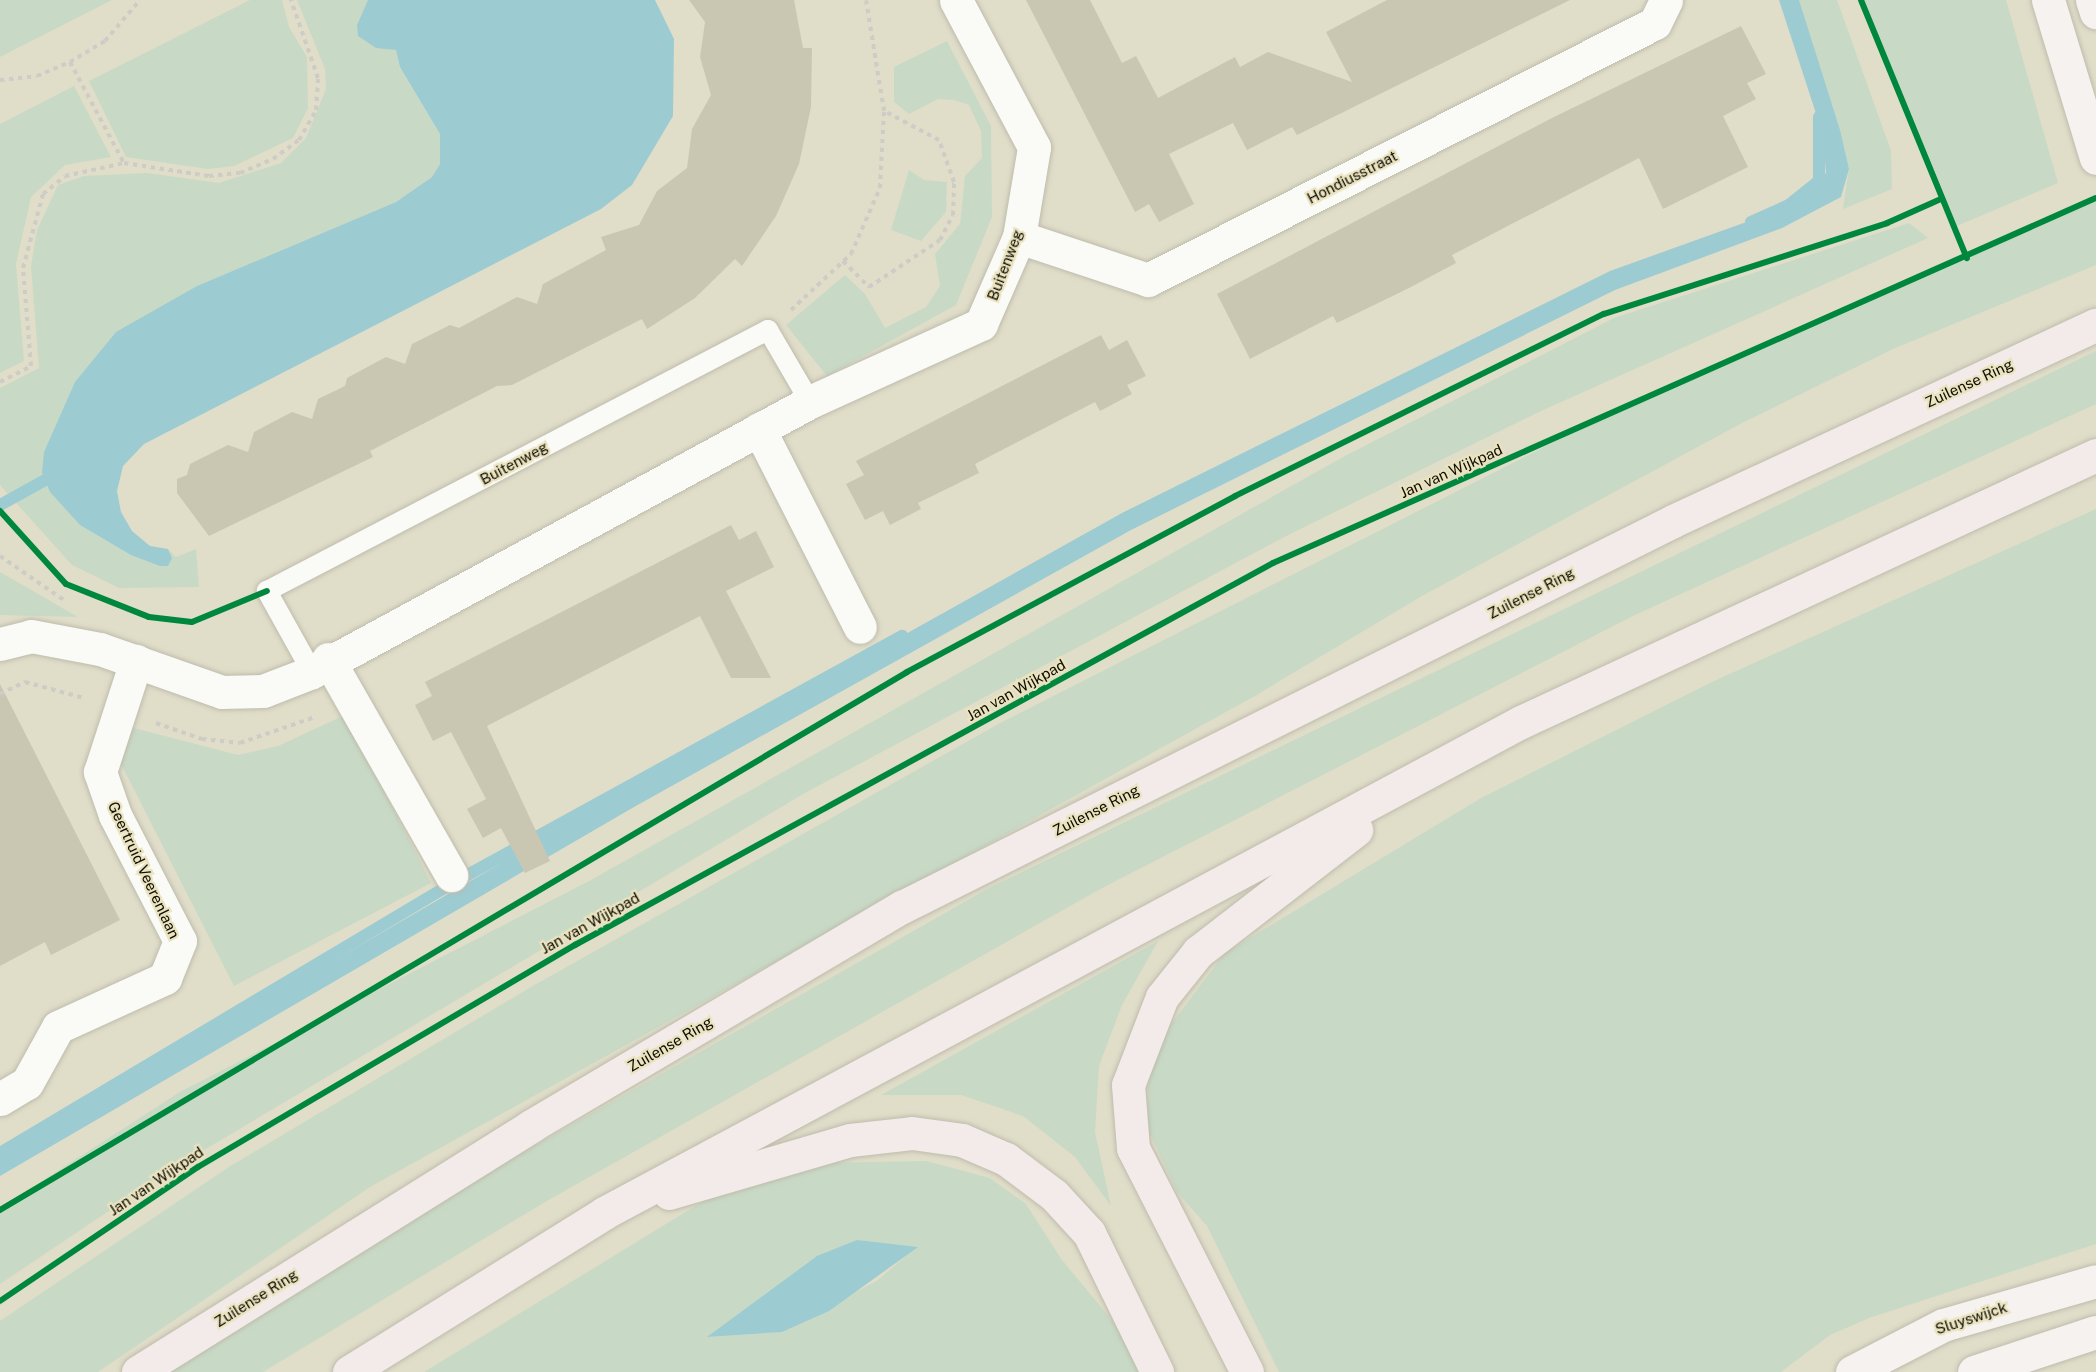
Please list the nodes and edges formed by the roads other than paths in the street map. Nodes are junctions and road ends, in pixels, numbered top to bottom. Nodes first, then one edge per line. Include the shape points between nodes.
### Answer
1 (956, 0) edge
2 (1666, 0) edge
3 (2048, 0) edge
4 (2092, 0) edge
5 (2096, 12) edge
6 (2096, 159) edge
7 (1019, 237) junction
8 (2096, 325) edge
9 (810, 402) junction
10 (759, 429) junction
11 (2096, 455) edge
12 (860, 627) dead end
13 (0, 644) edge
14 (136, 661) junction
15 (320, 666) junction
16 (1521, 722) junction
17 (451, 875) dead end
18 (0, 1099) edge
19 (604, 1213) junction
20 (2096, 1281) edge
21 (2096, 1332) edge
22 (138, 1372) edge
23 (349, 1372) edge
24 (1157, 1372) edge
25 (1247, 1372) edge
26 (1852, 1372) edge
27 (1974, 1372) edge

1 - 7 street, Buitenweg via 1034,147
2 - 7 street, Hondiusstraat via 1655,23 1148,280
3 - 6 main road
4 - 5 main road
7 - 9 street, Buitenweg via 981,324
8 - 22 main road, Zuilense Ring via 1673,521 902,907 531,1126
9 - 10 street, Buitenweg
9 - 15 lane, Buitenweg via 768,330 267,591
10 - 12 street
10 - 15 street, Buitenweg
11 - 16 main road
13 - 14 street, Buitenweg via 31,636
14 - 15 street, Buitenweg via 222,692 263,691
14 - 18 street, Geertruid Veerenlaan via 100,772 115,814 180,941 165,978 58,1027 27,1083
15 - 17 street, Buitenweg
16 - 19 main road
16 - 25 main road via 1310,860 1198,952 1162,998 1143,1038 1128,1085 1133,1148
19 - 23 main road
19 - 24 main road via 850,1140 912,1133 962,1140 1006,1159 1054,1195 1089,1233
20 - 26 main road, Sluyswijck via 1943,1325
21 - 27 main road

